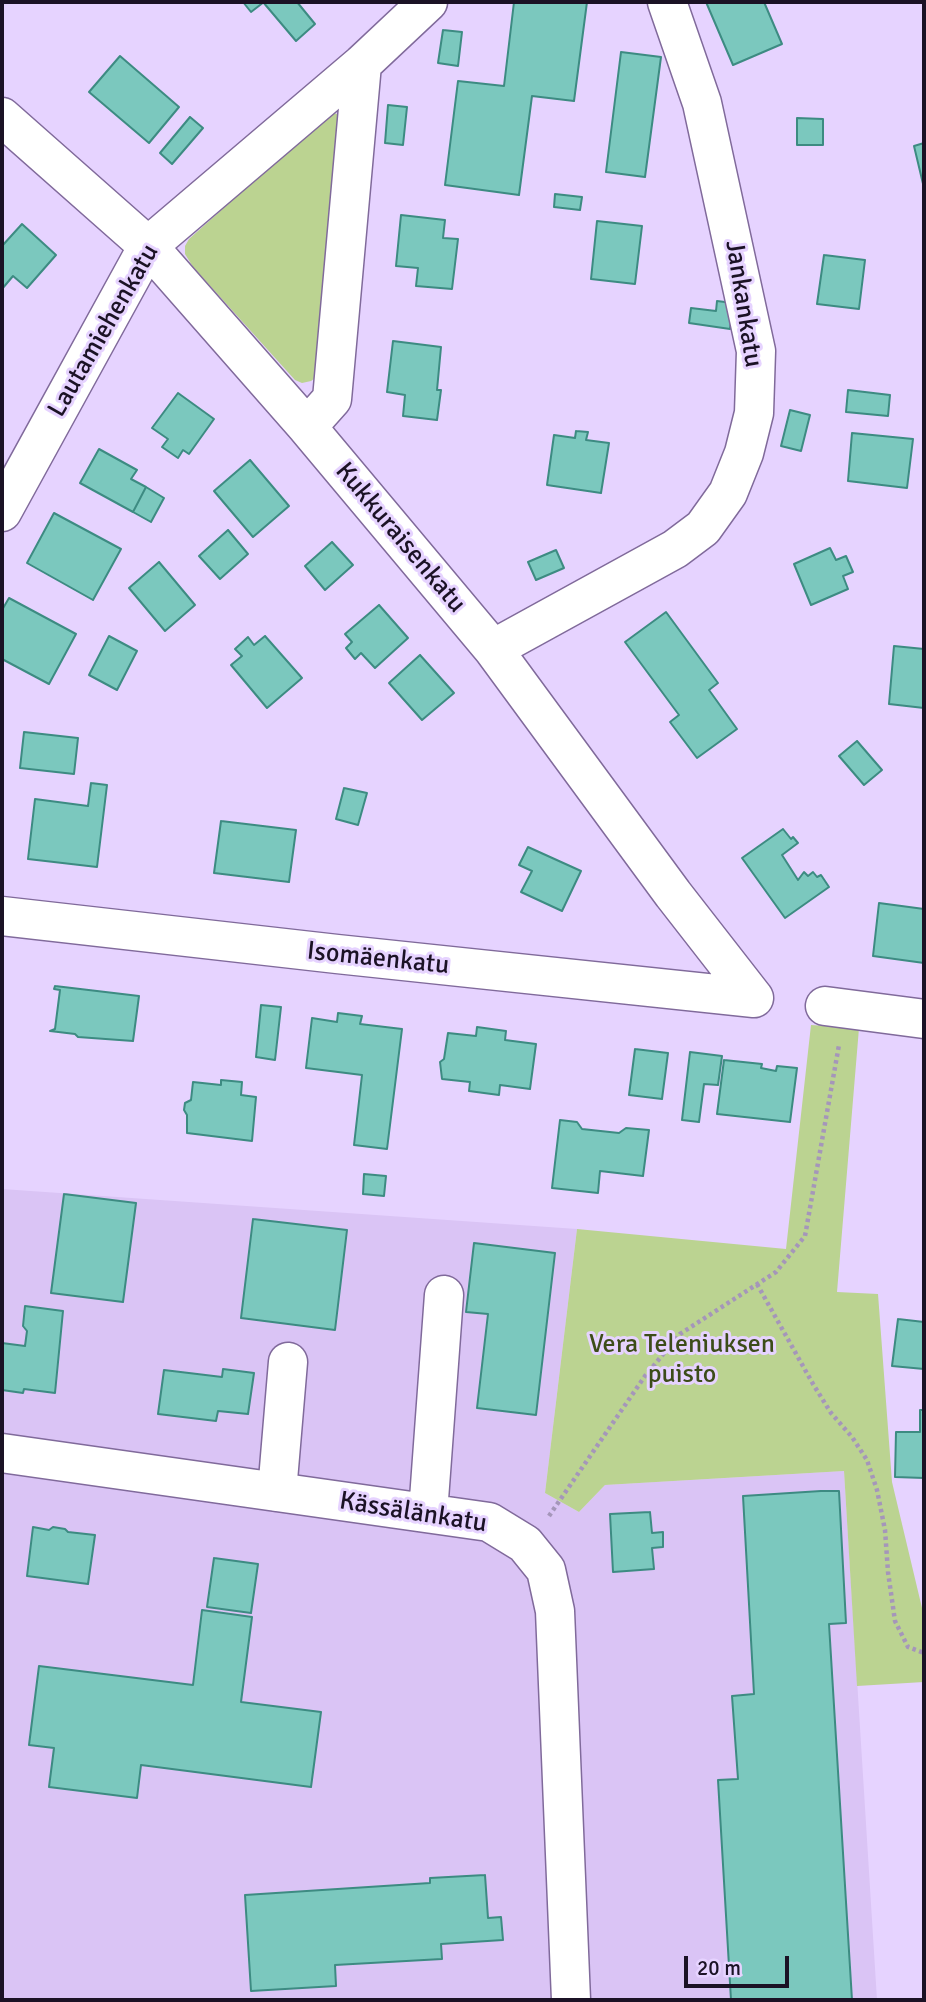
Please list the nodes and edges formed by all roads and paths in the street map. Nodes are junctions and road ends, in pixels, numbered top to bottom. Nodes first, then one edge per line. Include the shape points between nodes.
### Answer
1 (428, 2) edge
2 (667, 2) edge
3 (362, 64) junction
4 (2, 117) edge
5 (148, 246) junction
6 (307, 426) junction
7 (2, 512) edge
8 (493, 649) junction
9 (2, 916) edge
10 (754, 999) joint
11 (835, 1008) joint
12 (924, 1019) edge
13 (757, 1284) junction
14 (444, 1295) dead end
15 (288, 1362) dead end
16 (2, 1453) edge
17 (277, 1492) junction
18 (428, 1513) junction
19 (525, 1544) junction
20 (924, 1653) edge
21 (571, 2000) edge

1 - 3 street, Lautamiehenkatu
2 - 8 street, Jankankatu via 702,103 754,339 754,413 744,453 728,493 704,528 675,549
3 - 5 street, Lautamiehenkatu
3 - 6 street via 332,399
4 - 5 street, Kukkuraisenkatu
5 - 6 street, Kukkuraisenkatu
5 - 7 street, Lautamiehenkatu
6 - 8 street, Kukkuraisenkatu
8 - 10 street, Kukkuraisenkatu
9 - 10 street, Isomäenkatu
11 - 12 street
11 - 13 path via 805,1236 776,1272
13 - 19 path via 680,1334
13 - 20 path via 831,1413 867,1460 885,1530 895,1621 908,1647
14 - 18 street
15 - 17 street
16 - 17 street, Kässälänkatu
17 - 18 street, Kässälänkatu
18 - 19 street, Kässälänkatu via 489,1522
19 - 21 street, Kässälänkatu via 546,1570 555,1611

